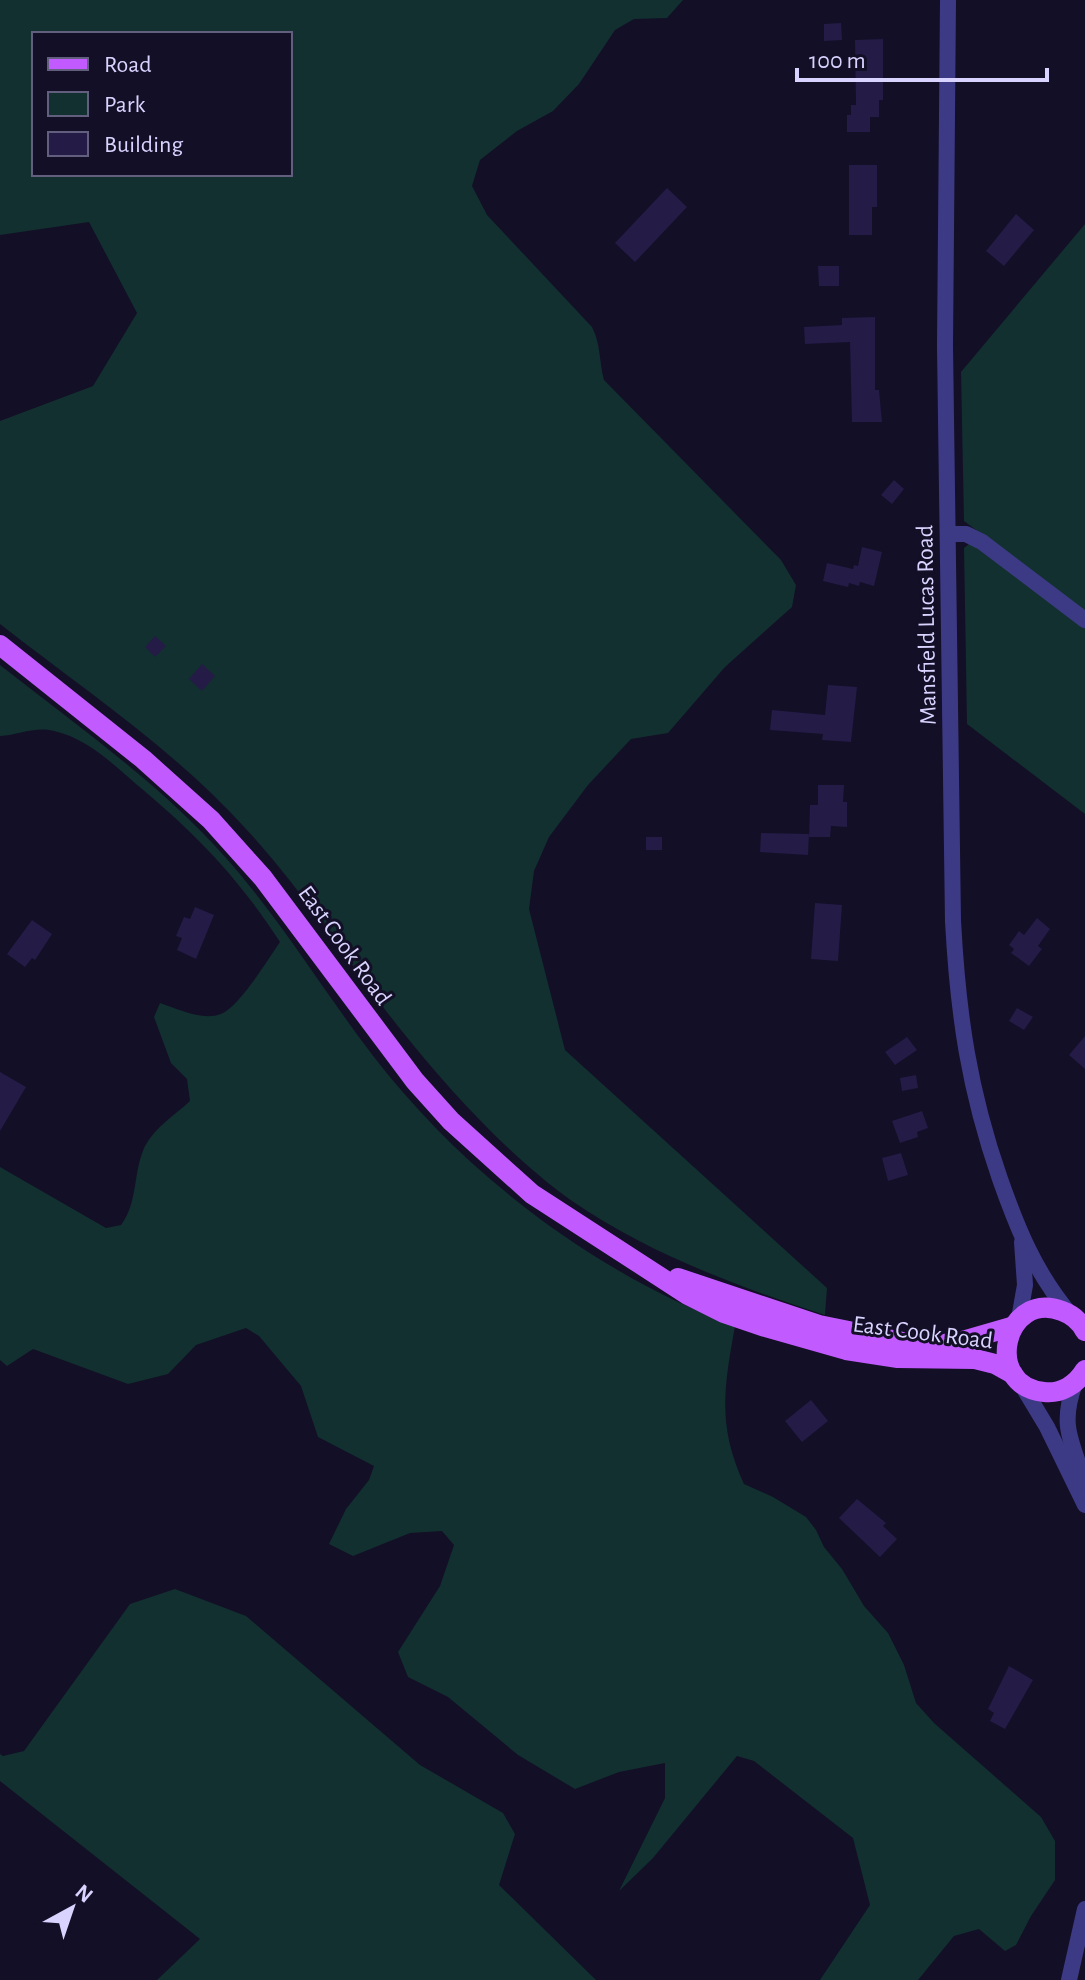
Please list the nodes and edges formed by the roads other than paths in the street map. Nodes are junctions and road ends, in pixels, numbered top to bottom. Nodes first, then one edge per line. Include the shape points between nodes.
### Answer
1 (948, 0) edge
2 (948, 534) junction
3 (1085, 620) edge
4 (0, 645) edge
5 (1021, 1240) junction
6 (651, 1269) junction
7 (1016, 1323) junction
8 (1080, 1324) edge
9 (1082, 1376) edge
10 (1016, 1378) junction
11 (1085, 1483) edge
12 (1085, 1505) edge
13 (1085, 1909) edge
14 (1069, 1980) edge

1 - 2 street, Mansfield Lucas Road
2 - 3 street via 966,534 982,542
2 - 5 street, Mansfield Lucas Road via 958,1000 975,1100
4 - 6 main road, East Cook Road via 143,759 221,831 451,1121 532,1194
5 - 7 street, Mansfield Lucas Road via 1025,1285
5 - 8 street, Mansfield Lucas Road via 1054,1295
6 - 7 main road, East Cook Road via 790,1316 903,1342 950,1343
6 - 10 main road, East Cook Road via 724,1313 803,1339 898,1358 975,1359
7 - 8 main road, East Cook Road via 1044,1308 1057,1309
7 - 10 main road via 1006,1350
9 - 10 main road, East Cook Road via 1065,1389 1041,1392
9 - 11 street via 1066,1420
10 - 12 street
13 - 14 street

